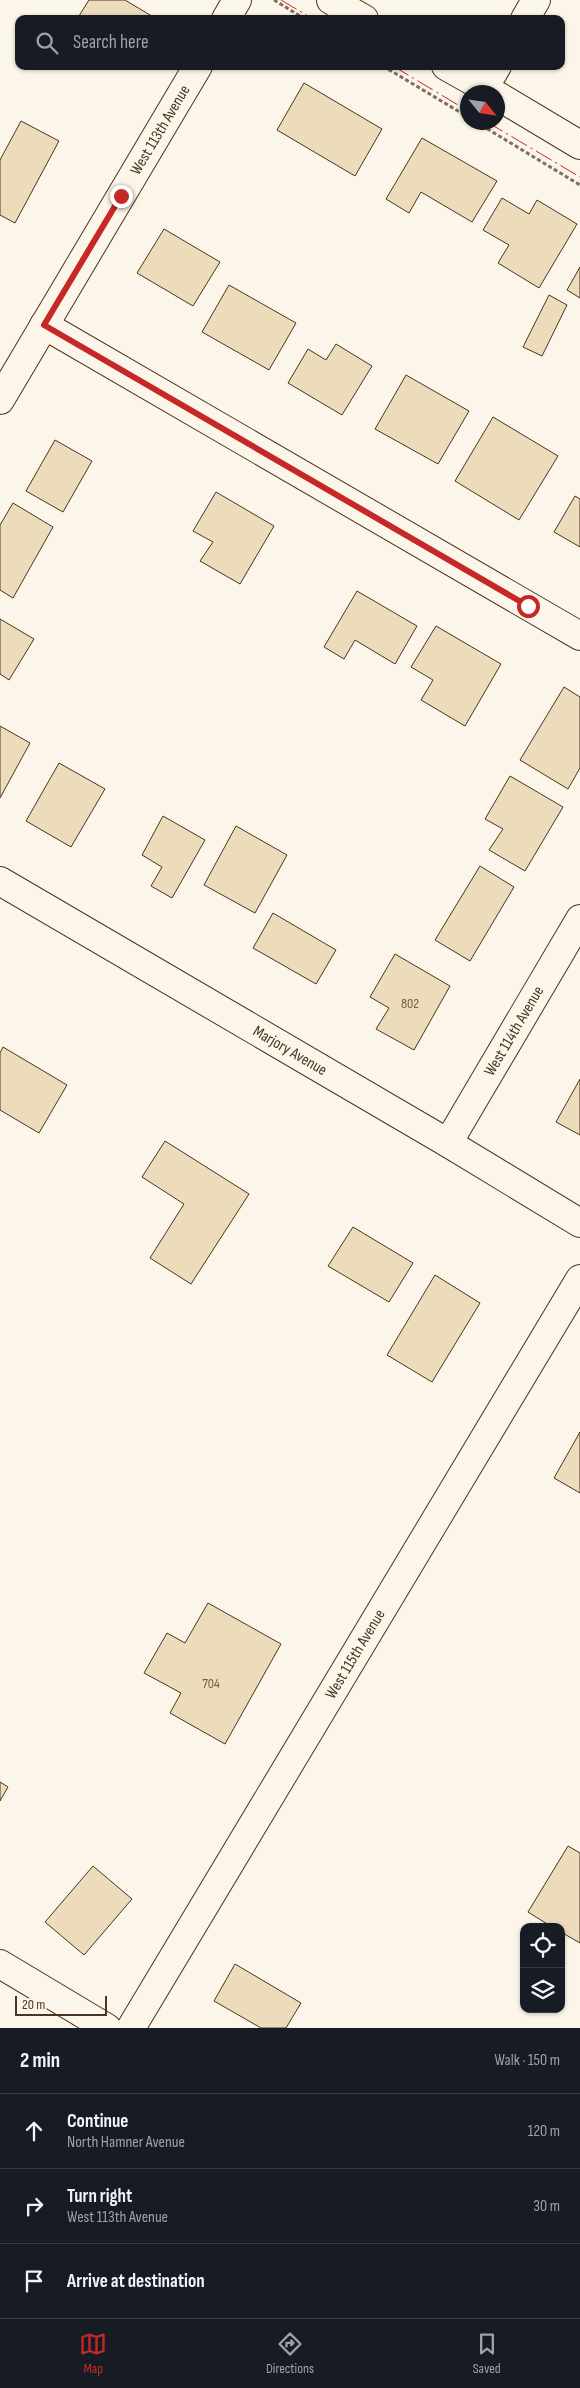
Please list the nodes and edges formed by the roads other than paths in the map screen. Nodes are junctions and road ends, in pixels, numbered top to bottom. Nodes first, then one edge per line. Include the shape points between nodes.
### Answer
1 (237, 0) edge
2 (331, 0) edge
3 (536, 0) edge
4 (228, 15) edge
5 (357, 15) edge
6 (527, 15) edge
7 (196, 70) edge
8 (455, 70) edge
9 (491, 85) edge
10 (505, 94) edge
11 (580, 145) edge
12 (44, 325) junction
13 (0, 400) edge
14 (580, 636) edge
15 (0, 881) edge
16 (580, 919) edge
17 (448, 1143) junction
18 (580, 1223) edge
19 (580, 1279) edge
20 (0, 1964) edge
21 (107, 2028) edge
22 (131, 2028) edge

1 - 4 street
2 - 5 street
3 - 6 street
7 - 12 street, West 113th Avenue
8 - 9 street
10 - 11 street
12 - 13 street, West 113th Avenue
12 - 14 street
15 - 17 street, Marjory Avenue
16 - 17 street, West 114th Avenue
17 - 18 street, Marjory Avenue
19 - 22 street, West 115th Avenue
20 - 21 street

